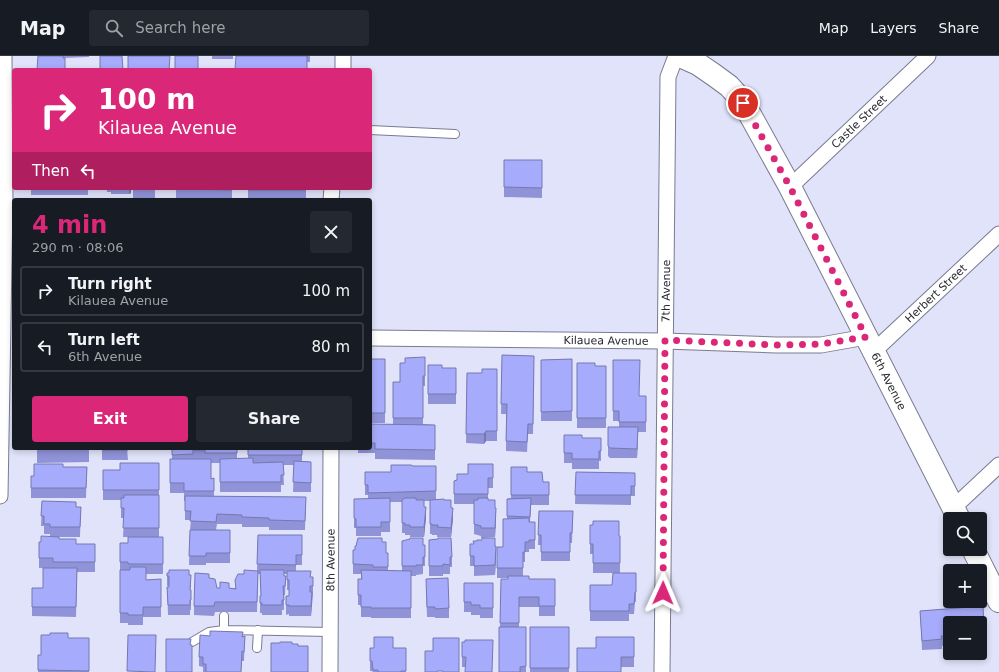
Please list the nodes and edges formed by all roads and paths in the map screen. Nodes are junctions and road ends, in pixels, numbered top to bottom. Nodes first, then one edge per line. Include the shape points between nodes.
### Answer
1 (4, 56) edge
2 (344, 56) edge
3 (676, 56) edge
4 (680, 56) edge
5 (928, 56) edge
6 (343, 68) edge
7 (372, 130) edge
8 (455, 134) dead end
9 (790, 187) junction
10 (10, 203) edge
11 (999, 234) edge
12 (6, 338) edge
13 (372, 338) edge
14 (665, 340) junction
15 (869, 344) junction
16 (330, 450) edge
17 (999, 465) edge
18 (0, 496) edge
19 (955, 512) edge
20 (958, 512) edge
21 (976, 556) edge
22 (999, 601) edge
23 (224, 616) dead end
24 (224, 630) junction
25 (258, 630) junction
26 (330, 632) junction
27 (192, 642) edge
28 (257, 648) dead end
29 (330, 672) edge
30 (662, 672) edge

1 - 10 street
2 - 6 street
3 - 14 street, 7th Avenue via 668,77
4 - 9 street, 6th Avenue via 709,71 738,96
5 - 9 street, Castle Street
7 - 8 lane
9 - 15 street, 6th Avenue
10 - 12 street
11 - 15 street, Herbert Street
12 - 18 street
13 - 14 street, Kilauea Avenue
14 - 15 street, Kilauea Avenue via 776,345
14 - 30 street, 7th Avenue
15 - 19 street, 6th Avenue
16 - 26 street, 8th Avenue
17 - 20 street
21 - 22 street
23 - 24 lane
24 - 25 lane
24 - 27 lane via 209,632
25 - 26 lane
25 - 28 lane
26 - 29 street, 8th Avenue

